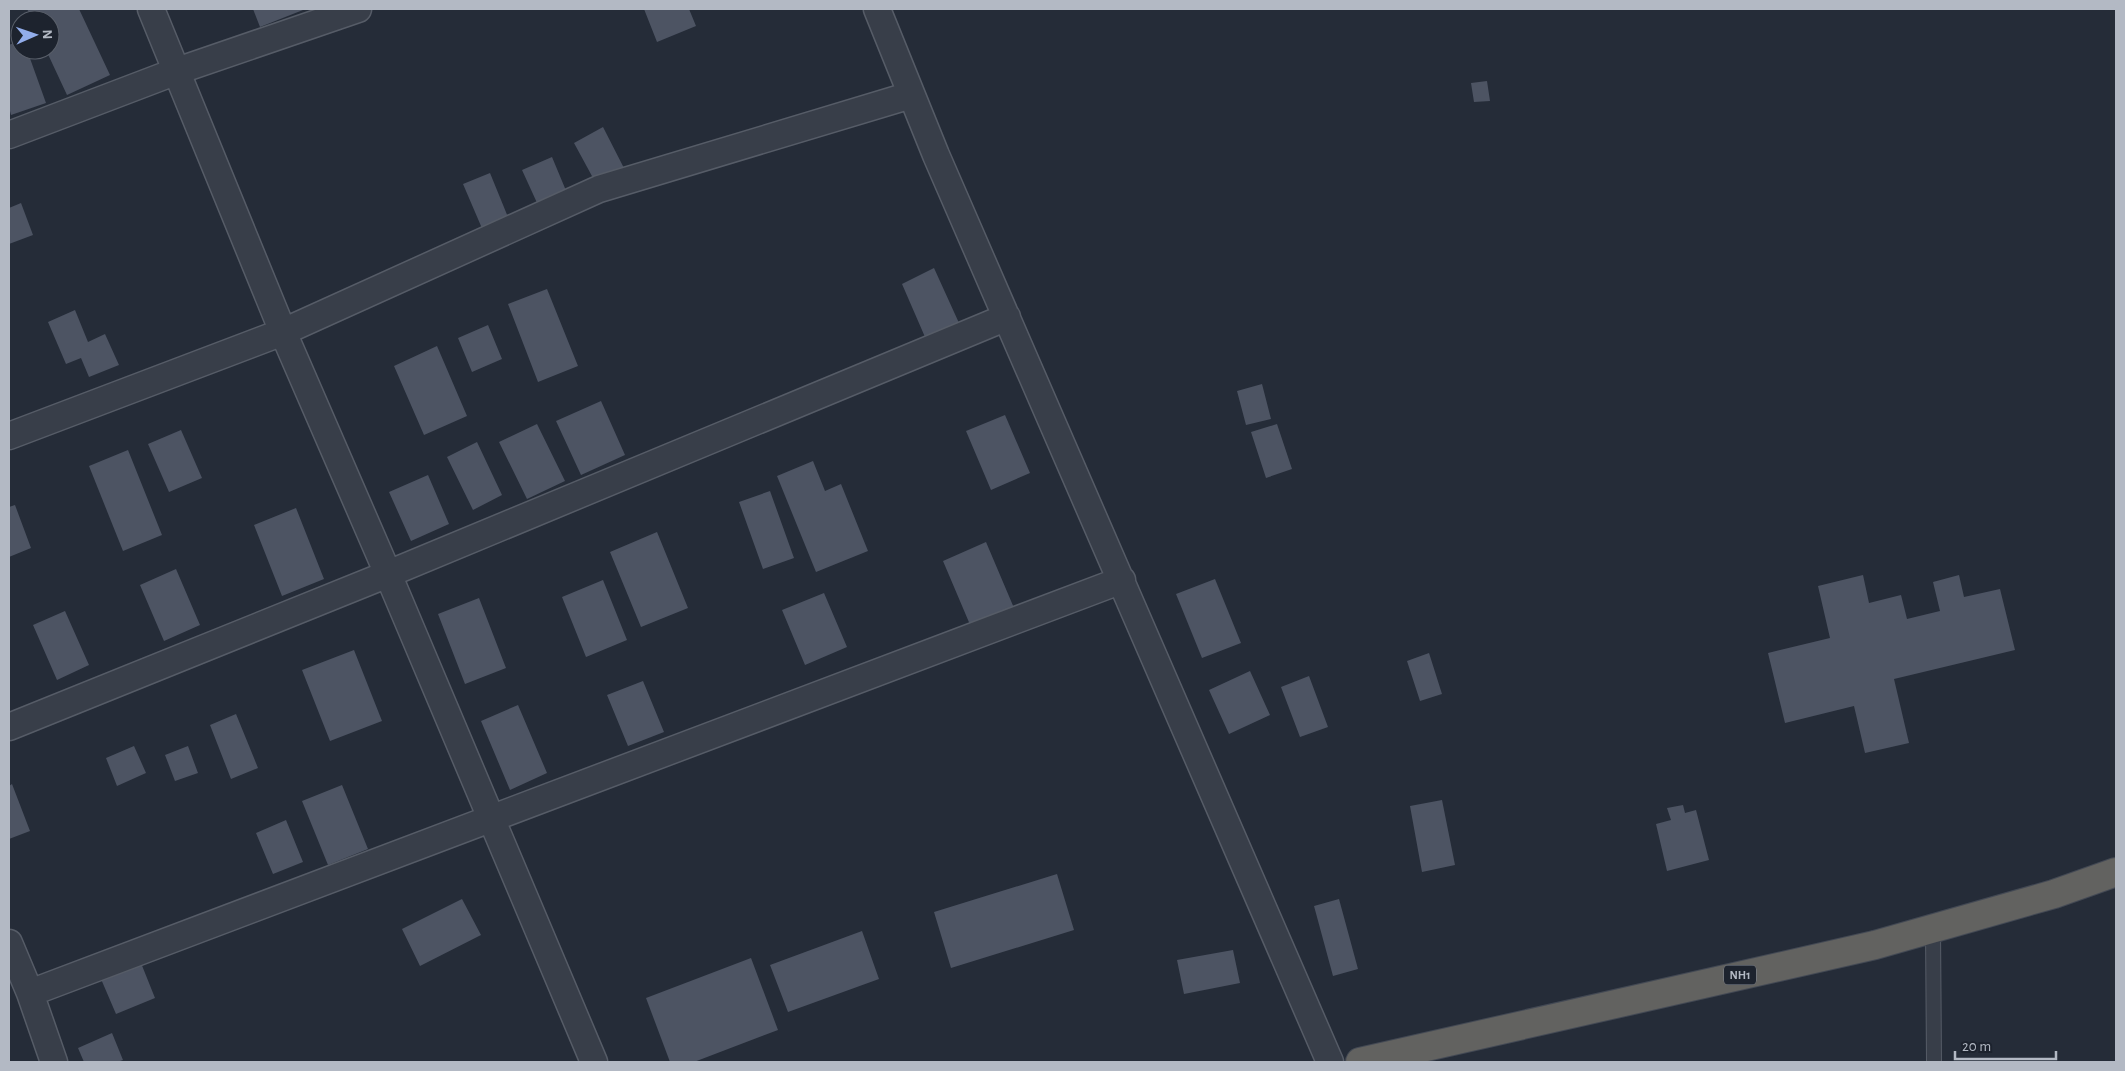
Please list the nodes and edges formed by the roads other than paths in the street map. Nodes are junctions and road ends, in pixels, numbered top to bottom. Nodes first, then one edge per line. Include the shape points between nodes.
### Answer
1 (151, 9) edge
2 (358, 9) edge
3 (877, 9) edge
4 (177, 71) junction
5 (911, 95) junction
6 (9, 135) edge
7 (1007, 317) junction
8 (283, 332) junction
9 (9, 436) edge
10 (388, 574) junction
11 (1122, 580) junction
12 (9, 727) edge
13 (492, 818) junction
14 (2116, 872) edge
15 (1932, 928) junction
16 (9, 943) edge
17 (30, 993) junction
18 (54, 1062) edge
19 (594, 1062) edge
20 (1330, 1062) edge
21 (1360, 1062) edge
22 (1934, 1062) edge

1 - 4 street
2 - 4 street
3 - 5 street
4 - 6 street
4 - 8 street
5 - 7 street
5 - 8 street via 599,189
7 - 10 street
7 - 11 street
8 - 9 street
8 - 10 street
10 - 12 street
10 - 13 street
11 - 13 street
11 - 20 street
13 - 17 street
13 - 19 street
14 - 15 highway, NH1 via 2054,894
15 - 21 highway, NH1 via 1875,944
15 - 22 lane
16 - 17 street
17 - 18 street

